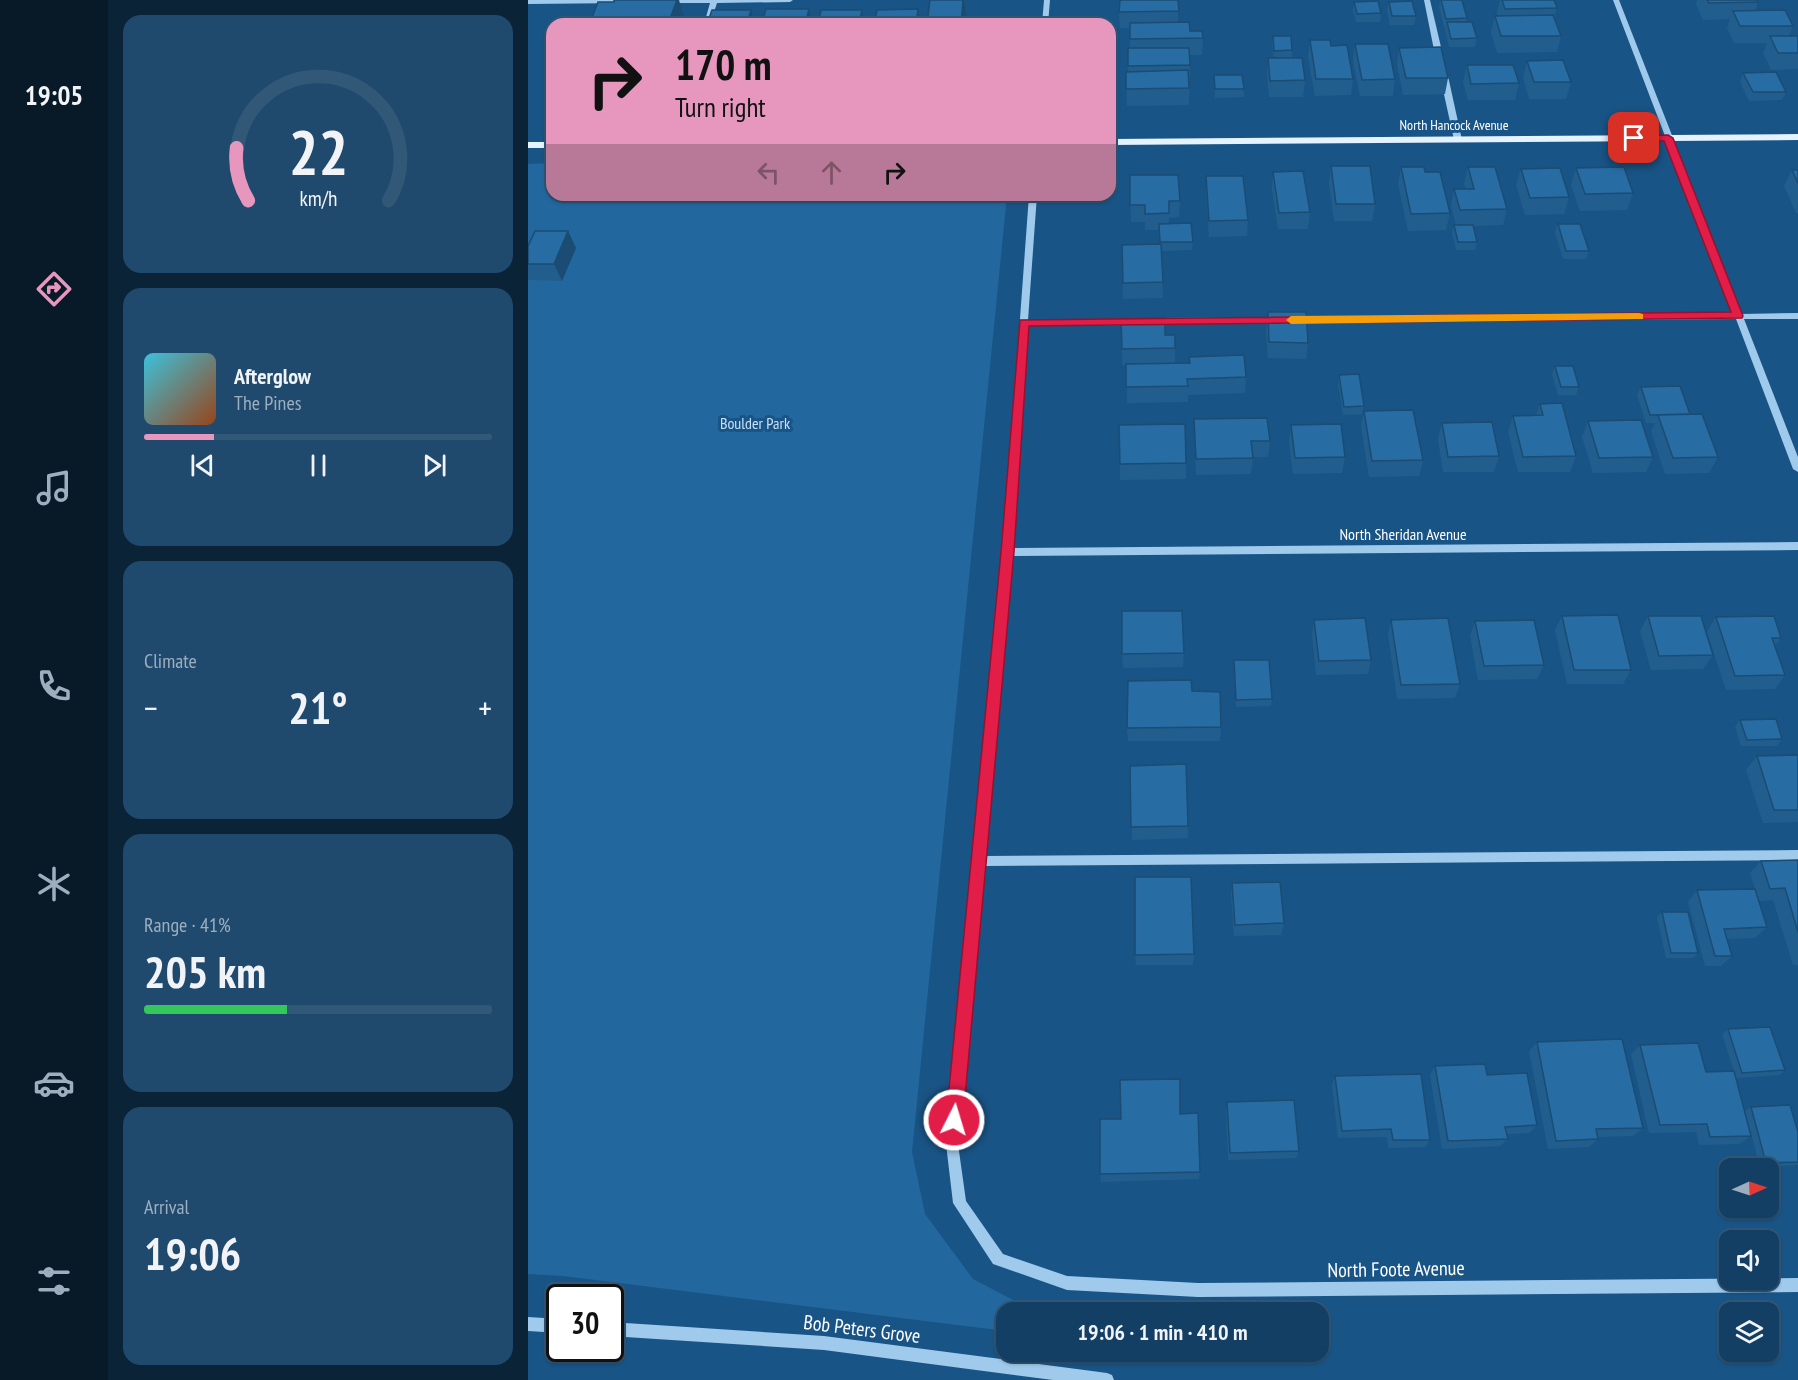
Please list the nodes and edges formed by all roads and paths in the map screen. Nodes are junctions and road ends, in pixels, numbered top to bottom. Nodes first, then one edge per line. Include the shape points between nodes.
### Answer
1 (790, 0) edge
2 (1047, 0) edge
3 (1427, 0) edge
4 (1616, 0) edge
5 (635, 1) edge
6 (658, 1) edge
7 (714, 1) edge
8 (528, 2) edge
9 (709, 18) edge
10 (1046, 18) edge
11 (1798, 137) edge
12 (1668, 138) junction
13 (1458, 140) junction
14 (1116, 142) edge
15 (528, 145) edge
16 (546, 145) edge
17 (1033, 201) edge
18 (1738, 316) junction
19 (1798, 316) edge
20 (1024, 322) junction
21 (1798, 469) edge
22 (1798, 546) edge
23 (1008, 552) junction
24 (1798, 855) edge
25 (978, 861) junction
26 (1798, 1285) edge
27 (528, 1324) edge
28 (546, 1325) edge
29 (624, 1330) edge
30 (1107, 1380) edge

1 - 7 street
2 - 10 street
3 - 13 street
4 - 12 street
5 - 8 street
6 - 7 street
7 - 9 street
11 - 12 main road, North Hancock Avenue
12 - 13 main road, North Hancock Avenue
12 - 18 street
13 - 14 main road, North Hancock Avenue
15 - 16 main road
17 - 20 street
18 - 19 street
18 - 20 street
18 - 21 street
20 - 23 street
22 - 23 street, North Sheridan Avenue
23 - 25 street
24 - 25 street
25 - 26 street, North Foote Avenue via 952,1144 960,1203 998,1260 1067,1283 1198,1290
27 - 28 street
29 - 30 street, Bob Peters Grove via 824,1343

